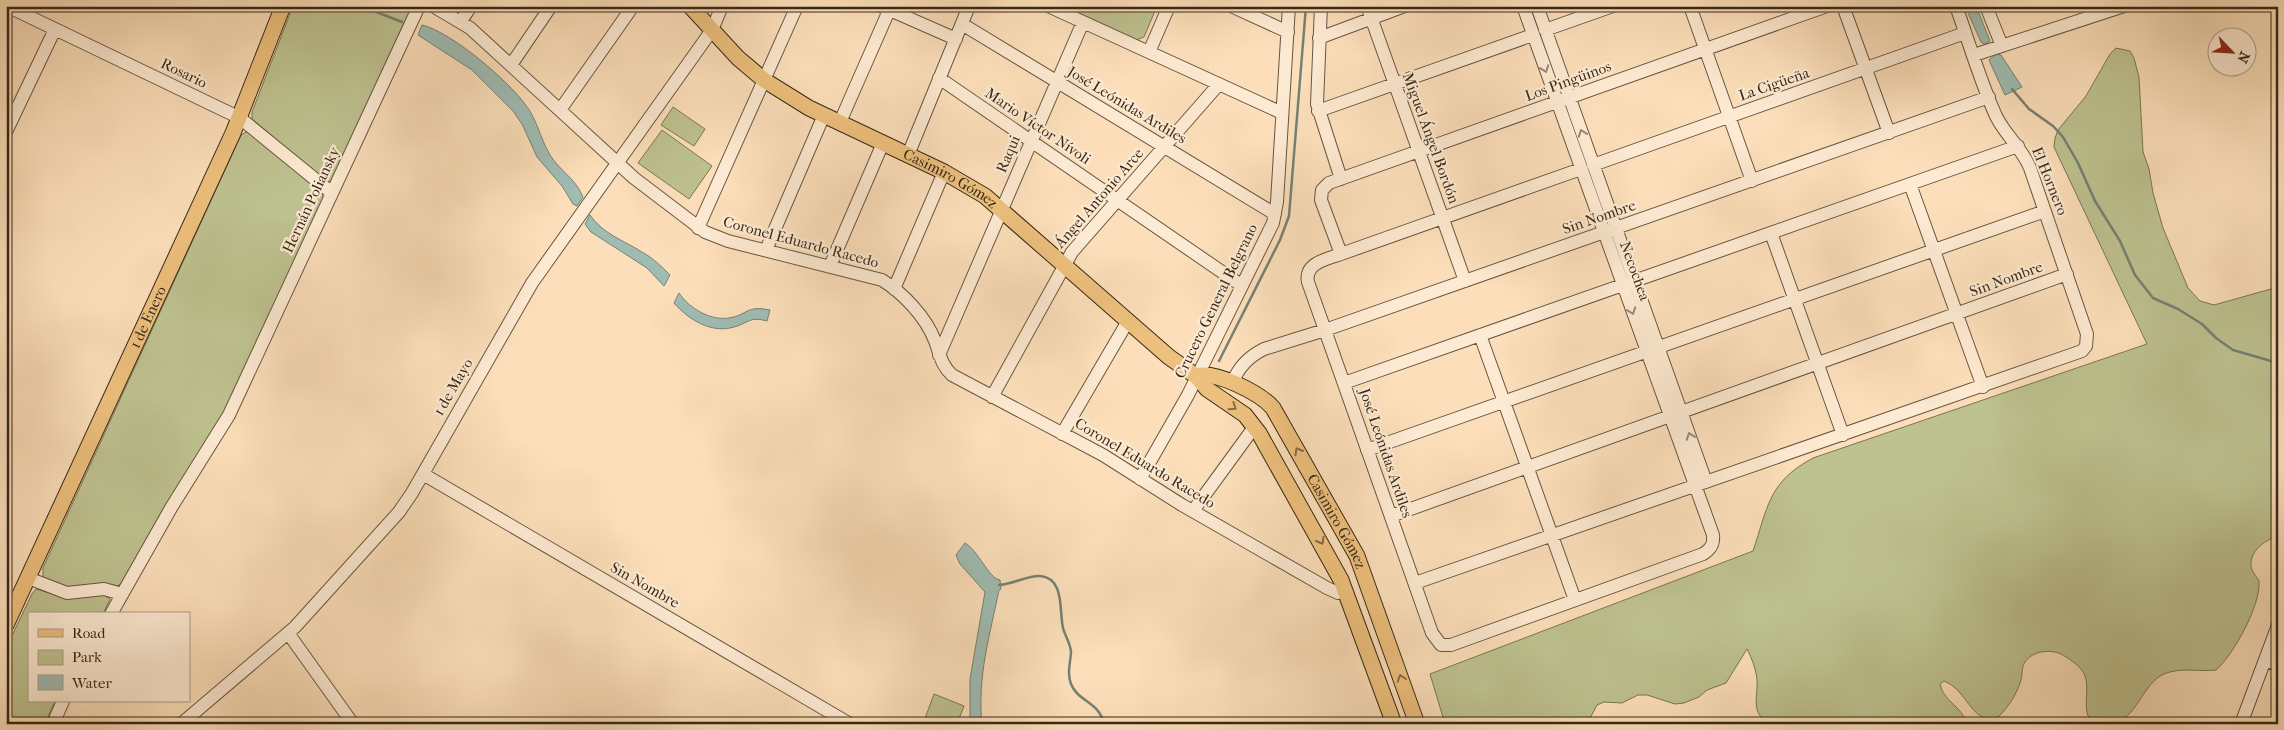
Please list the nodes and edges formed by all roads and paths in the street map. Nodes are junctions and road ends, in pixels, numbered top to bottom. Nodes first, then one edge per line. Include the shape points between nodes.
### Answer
1 (7, 6) edge
2 (284, 6) edge
3 (419, 6) edge
4 (433, 6) edge
5 (471, 6) edge
6 (552, 6) edge
7 (632, 6) edge
8 (690, 6) edge
9 (722, 6) edge
10 (797, 6) edge
11 (969, 6) edge
12 (1048, 6) edge
13 (1169, 6) edge
14 (1231, 6) edge
15 (1289, 6) edge
16 (1321, 6) edge
17 (1405, 6) edge
18 (1523, 6) edge
19 (1537, 6) edge
20 (1613, 6) edge
21 (1690, 6) edge
22 (1827, 6) edge
23 (1843, 6) edge
24 (1956, 6) edge
25 (1986, 6) edge
26 (2124, 6) edge
27 (888, 8) edge
28 (2104, 9) edge
29 (1369, 12) edge
30 (461, 21) junction
31 (1083, 22) junction
32 (962, 24) junction
33 (56, 29) junction
34 (712, 30) junction
35 (1288, 32) junction
36 (1539, 32) junction
37 (1966, 33) junction
38 (1318, 38) junction
39 (956, 39) junction
40 (2002, 46) junction
41 (1705, 50) junction
42 (1149, 52) junction
43 (1974, 55) junction
44 (511, 65) junction
45 (1866, 69) junction
46 (940, 78) junction
47 (764, 80) junction
48 (1057, 81) junction
49 (1219, 84) junction
50 (1394, 84) junction
51 (1989, 97) junction
52 (1563, 100) junction
53 (560, 110) junction
54 (1318, 111) junction
55 (1282, 114) junction
56 (824, 115) junction
57 (1729, 117) junction
58 (240, 118) junction
59 (840, 122) junction
60 (6, 132) edge
61 (1889, 132) junction
62 (1031, 141) junction
63 (883, 143) junction
64 (1166, 146) junction
65 (2018, 146) junction
66 (1418, 151) junction
67 (908, 155) junction
68 (616, 162) junction
69 (1587, 167) junction
70 (944, 172) junction
71 (1341, 179) junction
72 (1752, 181) junction
73 (1910, 184) junction
74 (332, 193) junction
75 (1117, 200) junction
76 (1002, 210) junction
77 (2045, 211) junction
78 (1275, 214) junction
79 (1442, 218) junction
80 (698, 228) junction
81 (1610, 231) junction
82 (1771, 233) junction
83 (766, 250) junction
84 (1934, 250) junction
85 (1341, 254) junction
86 (1064, 265) junction
87 (830, 266) junction
88 (1309, 270) joint
89 (2067, 274) junction
90 (1465, 281) junction
91 (1629, 283) junction
92 (1241, 285) junction
93 (894, 289) junction
94 (1795, 299) junction
95 (1956, 314) junction
96 (1128, 321) junction
97 (1325, 330) junction
98 (1480, 335) junction
99 (1652, 349) junction
100 (939, 355) junction
101 (1818, 364) junction
102 (1196, 376) junction
103 (1232, 383) junction
104 (1344, 383) junction
105 (1982, 387) junction
106 (992, 397) junction
107 (1504, 402) junction
108 (1676, 415) junction
109 (1255, 426) junction
110 (1062, 434) junction
111 (1843, 435) junction
112 (1367, 450) junction
113 (1527, 468) junction
114 (423, 474) junction
115 (1140, 478) junction
116 (1700, 484) junction
117 (1193, 511) junction
118 (1391, 516) junction
119 (1551, 536) junction
120 (28, 578) junction
121 (1367, 581) junction
122 (1415, 583) junction
123 (1346, 591) junction
124 (122, 594) junction
125 (1574, 600) junction
126 (112, 612) edge
127 (2278, 625) edge
128 (6, 626) edge
129 (288, 633) junction
130 (2265, 660) junction
131 (2278, 665) edge
132 (63, 702) edge
133 (186, 722) edge
134 (53, 724) edge
135 (353, 724) edge
136 (850, 724) edge
137 (1394, 724) edge
138 (1418, 724) edge
139 (2241, 724) edge

1 - 33 street, Rosario
2 - 58 main road, 1 de Enero
3 - 74 street, Hernán Poliansky
4 - 30 street, Coronel Eduardo Racedo
5 - 30 street
6 - 44 street
7 - 53 street
8 - 34 main road, Casimiro Gómez
9 - 34 street, 1 de Mayo
10 - 47 street
11 - 32 street
12 - 31 street
13 - 42 street
14 - 35 street
15 - 35 street, Crucero General Belgrano
16 - 38 street
17 - 29 street
18 - 36 street, Necochea
19 - 36 street, Necochea
20 - 36 street
21 - 41 street
22 - 41 street, Los Pingüinos
23 - 45 street
24 - 37 street, El Hornero
25 - 40 street
26 - 28 street
27 - 39 street
27 - 59 street
28 - 40 street
29 - 38 street
29 - 50 street, Miguel Ángel Bordón
30 - 44 street, Coronel Eduardo Racedo
31 - 42 street
31 - 48 street, Raqui
32 - 39 street
32 - 48 street, José Leónidas Ardiles
33 - 58 street, Rosario
33 - 60 street
34 - 47 main road, Casimiro Gómez
34 - 68 street, 1 de Mayo
35 - 55 street, Crucero General Belgrano
36 - 50 street
36 - 52 street, Necochea
37 - 43 street, El Hornero
37 - 45 street, La Cigüeña
38 - 54 street
39 - 46 street
40 - 43 street
41 - 52 street, Los Pingüinos
41 - 57 street
42 - 49 street
43 - 51 street, El Hornero
44 - 53 street, Coronel Eduardo Racedo
45 - 57 street, La Cigüeña
45 - 61 street
46 - 62 street, Mario Víctor Nívoli
46 - 67 street
47 - 56 main road, Casimiro Gómez
47 - 80 street
48 - 62 street, Raqui
48 - 64 street, José Leónidas Ardiles
49 - 55 street
49 - 64 street, Ángel Antonio Arce
50 - 54 street
50 - 66 street, Miguel Ángel Bordón
51 - 61 street, Sin Nombre
51 - 65 street, El Hornero via 2000,125
52 - 66 street, Los Pingüinos
52 - 69 street, Necochea
53 - 68 street, Coronel Eduardo Racedo
54 - 71 street
55 - 78 street, Crucero General Belgrano
56 - 59 main road, Casimiro Gómez
56 - 83 street
57 - 69 street, La Cigüeña
57 - 72 street
58 - 74 street, Rosario
58 - 120 main road, 1 de Enero
59 - 63 main road, Casimiro Gómez
61 - 72 street, Sin Nombre
62 - 75 street, Mario Víctor Nívoli
62 - 76 street, Raqui
63 - 67 main road, Casimiro Gómez
63 - 87 street
64 - 75 street, Ángel Antonio Arce
64 - 78 street, José Leónidas Ardiles
65 - 73 street
65 - 77 street, El Hornero via 2026,158
66 - 71 street, Los Pingüinos
66 - 79 street, Miguel Ángel Bordón
67 - 70 main road, Casimiro Gómez
68 - 80 street, Coronel Eduardo Racedo
68 - 114 street, 1 de Mayo via 532,283
69 - 79 street, La Cigüeña
69 - 81 street, Necochea
70 - 76 main road, Casimiro Gómez
70 - 93 street
71 - 85 street, Los Pingüinos via 1329,183 1322,190 1321,200
72 - 81 street, Sin Nombre
73 - 82 street
73 - 84 street
74 - 124 street, Hernán Poliansky via 233,408
75 - 86 street, Ángel Antonio Arce via 1076,246
75 - 92 street, Mario Víctor Nívoli
76 - 86 main road, Casimiro Gómez
76 - 100 street, Raqui
77 - 84 street
77 - 89 street, El Hornero
78 - 92 street, Crucero General Belgrano
79 - 85 street, La Cigüeña
79 - 90 street, Miguel Ángel Bordón
80 - 83 street, Coronel Eduardo Racedo via 720,238
81 - 90 street, Sin Nombre
81 - 91 street, Necochea
82 - 91 street
82 - 94 street
83 - 87 street, Coronel Eduardo Racedo
84 - 94 street
84 - 95 street
85 - 88 street, La Cigüeña via 1317,263
86 - 96 main road, Casimiro Gómez
86 - 106 street, Ángel Antonio Arce
87 - 93 street, Coronel Eduardo Racedo via 874,277
88 - 97 street, José Leónidas Ardiles via 1308,282
89 - 95 street, Sin Nombre
89 - 105 street, El Hornero via 2087,334 2086,346 2077,354
90 - 97 street, Sin Nombre
91 - 98 street
91 - 99 street, Necochea
92 - 102 street, Crucero General Belgrano
93 - 100 street, Coronel Eduardo Racedo via 925,323
94 - 99 street
94 - 101 street
95 - 101 street, Sin Nombre
95 - 105 street
96 - 102 main road, Casimiro Gómez
96 - 110 street
97 - 103 street, Sin Nombre via 1255,354 1239,367
97 - 104 street, José Leónidas Ardiles
98 - 104 street
98 - 107 street
99 - 107 street
99 - 108 street, Necochea
100 - 106 street, Coronel Eduardo Racedo via 943,366 952,375
101 - 108 street, Sin Nombre
101 - 111 street
102 - 103 main road, Casimiro Gómez via 1212,374
102 -> 109 main road, Casimiro Gómez via 1207,389 1245,415
102 - 115 street, Crucero General Belgrano
121 -> 103 main road, Casimiro Gómez via 1351,544 1273,408 1264,399
104 - 112 street, José Leónidas Ardiles
105 - 111 street
106 - 110 street, Coronel Eduardo Racedo
107 - 112 street
107 - 113 street
108 - 113 street, Sin Nombre
108 - 116 street, Necochea
109 - 117 street
109 -> 123 main road, Casimiro Gómez
110 - 115 street, Coronel Eduardo Racedo
111 - 116 street
112 - 118 street, José Leónidas Ardiles
113 - 118 street, Sin Nombre
113 - 119 street
114 - 129 street, 1 de Mayo via 399,512
114 - 136 street, Sin Nombre
115 - 117 street, Coronel Eduardo Racedo
116 - 119 street
116 - 125 street, Necochea via 1713,535 1712,546 1703,554
117 - 123 street, Coronel Eduardo Racedo via 1326,588
118 - 122 street, José Leónidas Ardiles
119 - 122 street
119 - 125 street
120 - 124 street via 67,593 104,589
120 - 128 main road, 1 de Enero
121 - 123 main road
138 -> 121 main road, Casimiro Gómez
122 - 125 street, José Leónidas Ardiles via 1434,638 1441,645 1451,645
123 - 137 main road, Casimiro Gómez
124 - 126 street, Hernán Poliansky
127 - 130 street
129 - 133 street, 1 de Mayo
129 - 135 street
130 - 131 street
130 - 139 street
132 - 134 street

